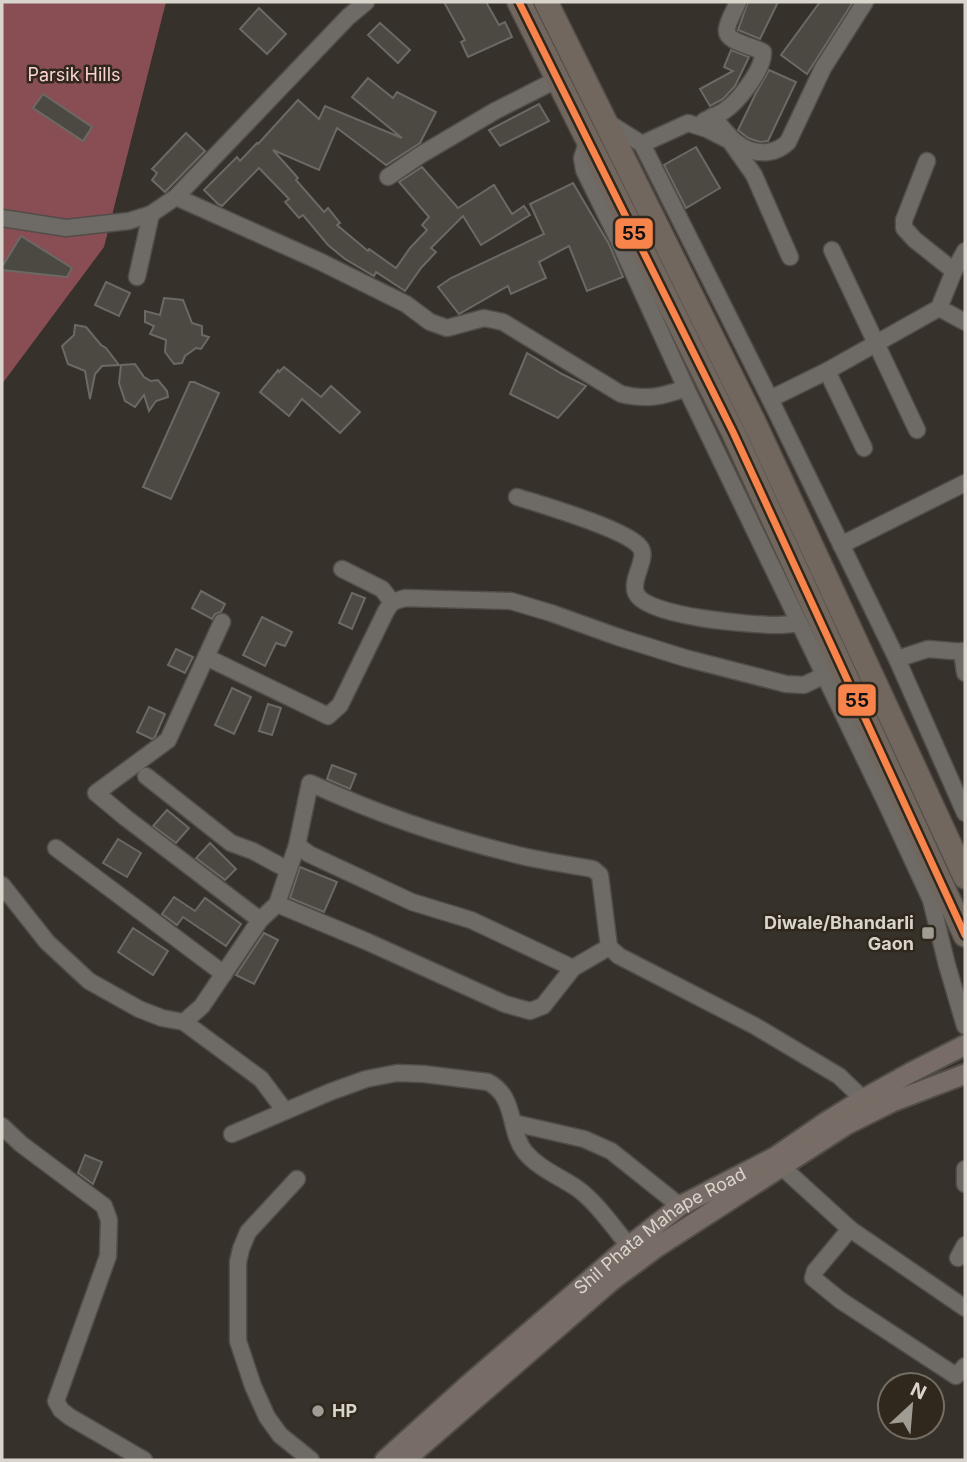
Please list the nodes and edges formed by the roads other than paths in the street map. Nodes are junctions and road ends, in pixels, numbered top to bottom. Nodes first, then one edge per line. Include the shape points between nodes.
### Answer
1 (366, 2) edge
2 (519, 2) edge
3 (738, 2) edge
4 (865, 2) edge
5 (550, 8) edge
6 (531, 26) junction
7 (558, 79) junction
8 (713, 116) junction
9 (605, 121) junction
10 (696, 126) junction
11 (588, 140) junction
12 (642, 144) junction
13 (927, 161) dead end
14 (388, 177) dead end
15 (176, 197) junction
16 (151, 214) junction
17 (2, 218) edge
18 (832, 250) dead end
19 (965, 251) edge
20 (790, 257) dead end
21 (960, 276) edge
22 (137, 277) dead end
23 (942, 301) junction
24 (965, 322) edge
25 (876, 344) junction
26 (827, 371) junction
27 (686, 388) junction
28 (770, 399) junction
29 (917, 430) dead end
30 (864, 448) dead end
31 (965, 484) edge
32 (517, 496) dead end
33 (841, 545) junction
34 (342, 569) dead end
35 (393, 602) junction
36 (222, 622) dead end
37 (799, 623) junction
38 (963, 652) edge
39 (206, 657) junction
40 (897, 659) junction
41 (965, 673) edge
42 (824, 675) junction
43 (146, 776) dead end
44 (965, 813) edge
45 (297, 845) junction
46 (56, 848) dead end
47 (288, 870) junction
48 (965, 877) edge
49 (2, 885) edge
50 (277, 904) junction
51 (260, 920) junction
52 (965, 935) edge
53 (609, 947) junction
54 (573, 968) junction
55 (224, 974) junction
56 (184, 1022) junction
57 (965, 1026) edge
58 (965, 1045) edge
59 (965, 1074) edge
60 (863, 1099) junction
61 (285, 1111) junction
62 (514, 1123) junction
63 (2, 1126) edge
64 (232, 1134) dead end
65 (778, 1162) junction
66 (965, 1169) edge
67 (297, 1179) dead end
68 (965, 1184) edge
69 (680, 1206) junction
70 (850, 1229) junction
71 (629, 1246) junction
72 (965, 1307) edge
73 (965, 1366) edge
74 (144, 1460) edge
75 (311, 1460) edge
76 (385, 1460) edge
77 (405, 1460) edge

1 - 15 street
2 - 6 highway
3 - 8 street via 727,36 757,48 764,59 736,100
4 - 8 street via 823,68 783,147 753,152 739,145
5 - 6 highway
5 - 9 highway
6 - 7 highway
7 - 11 highway
7 - 14 street via 495,111
8 - 10 street
9 - 12 street
9 - 48 highway via 754,422
10 - 12 street via 688,123
10 - 20 street via 730,141 754,175
11 - 27 street via 582,158 584,170
11 - 52 highway via 739,444
12 - 28 street
13 - 21 street via 904,228
15 - 16 street
15 - 27 street via 319,261 406,304 430,322 447,328 484,318 503,322 621,394 640,398
16 - 17 street via 66,228
16 - 22 street
18 - 25 street
19 - 21 street
21 - 23 street
23 - 24 street
23 - 25 street
25 - 26 street
25 - 29 street
26 - 28 street
26 - 30 street
27 - 37 street
28 - 33 street
31 - 33 street
32 - 37 street via 604,526 639,545 643,555 635,592 640,600 662,610 722,623
33 - 40 street
34 - 35 street via 382,589
35 - 39 street via 340,705 328,716
35 - 42 street via 405,598 511,601 685,658 786,684 804,685
36 - 39 street
37 - 42 street
38 - 40 street via 928,649
38 - 41 street
39 - 51 street via 168,740 96,793
40 - 44 street
42 - 57 street via 931,900
43 - 47 street via 231,843
45 - 47 street
45 - 53 street via 310,783 382,814 450,836 515,855 593,869 600,875
45 - 54 street via 412,902 471,920
46 - 55 street
47 - 50 street
49 - 56 street via 47,942 89,981 139,1009
50 - 51 street
50 - 54 street via 530,1011 543,1006
51 - 55 street
53 - 54 street
53 - 60 street via 839,1076
55 - 56 street via 202,1006
56 - 61 street via 261,1079
58 - 60 main road, Shil Phata Mahape Road
59 - 65 main road, Shil Phata Mahape Road via 892,1102
60 - 65 main road, Shil Phata Mahape Road via 826,1122
61 - 62 street via 366,1079 424,1074 488,1082 505,1098
61 - 64 street
62 - 69 street via 584,1139 611,1151
62 - 71 street via 524,1151 583,1194
63 - 74 street via 104,1206 109,1220 108,1256 56,1401 70,1417
65 - 69 main road, Shil Phata Mahape Road
65 - 70 street
65 - 77 main road, Shil Phata Mahape Road via 610,1282
66 - 68 street
67 - 75 street via 248,1232 241,1249 238,1341 267,1417 280,1435
69 - 71 main road, Shil Phata Mahape Road
70 - 72 street
70 - 73 street via 813,1278 956,1376
71 - 76 main road, Shil Phata Mahape Road

